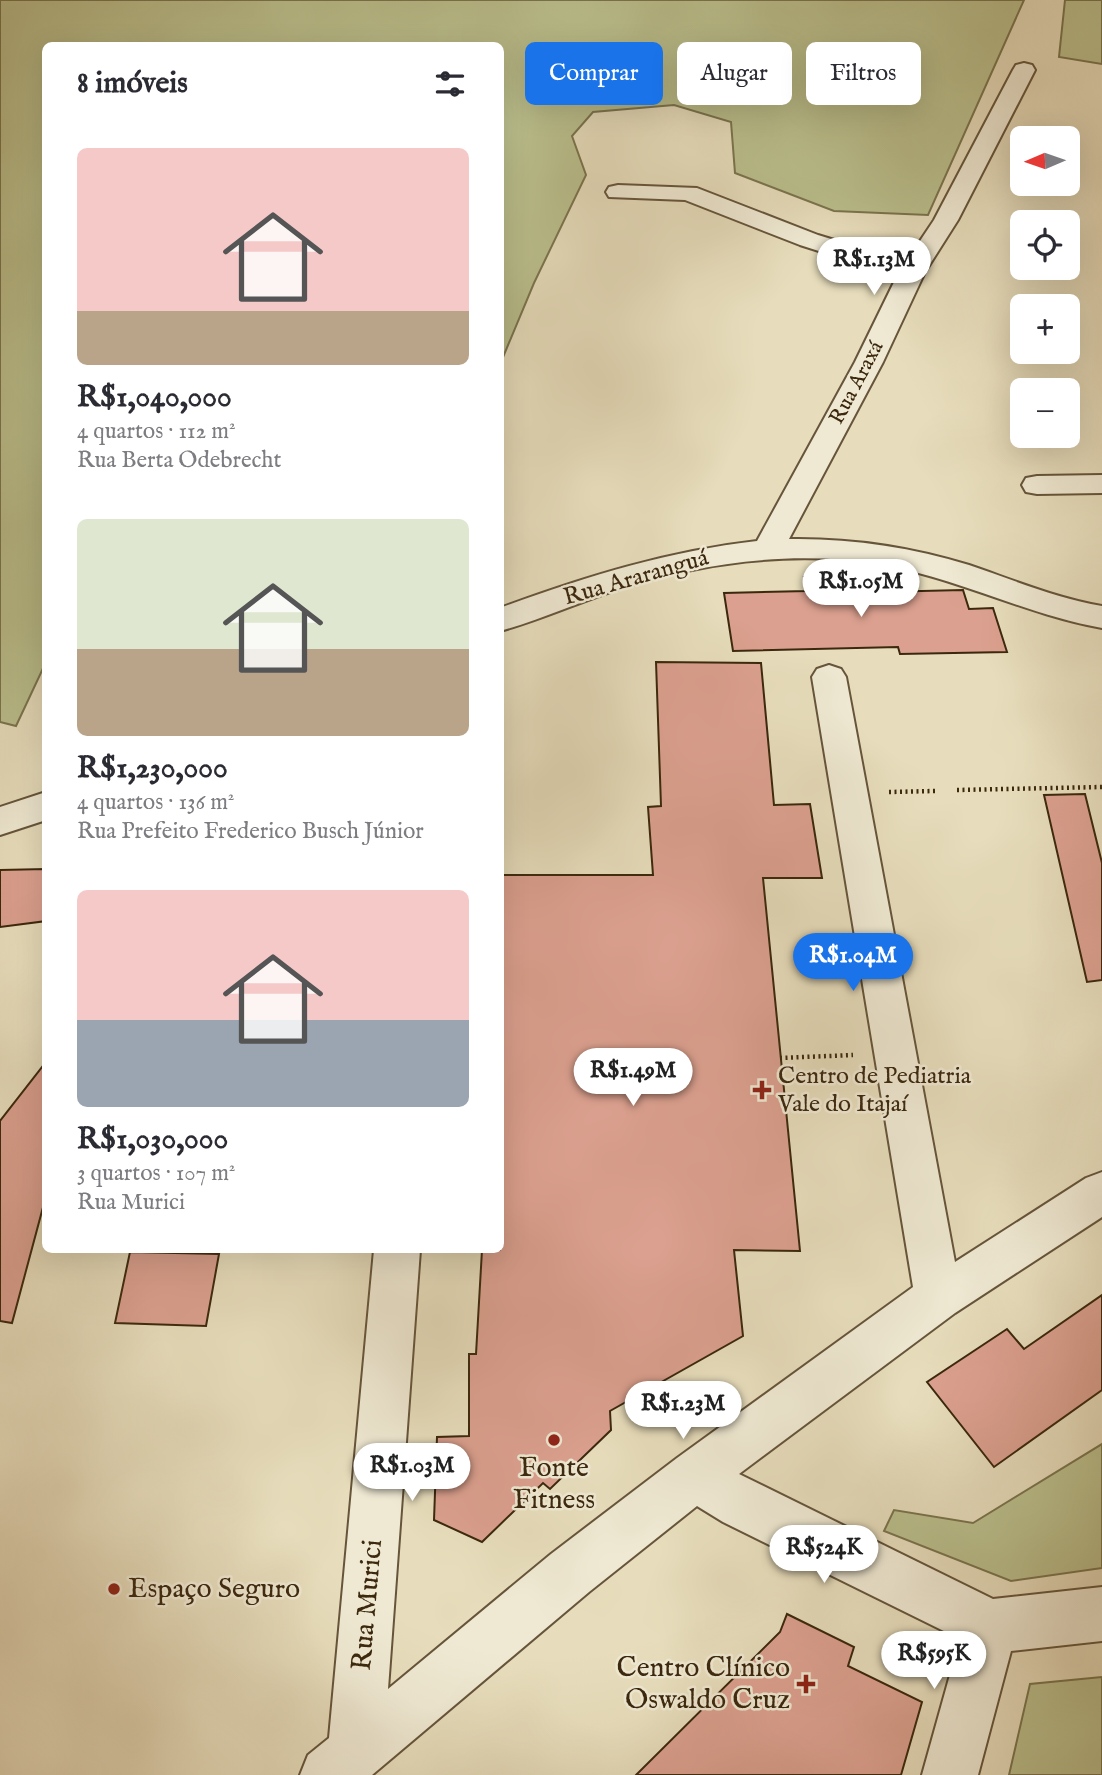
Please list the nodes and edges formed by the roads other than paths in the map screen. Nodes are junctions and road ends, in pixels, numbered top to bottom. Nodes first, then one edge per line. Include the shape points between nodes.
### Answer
1 (1024, 71) dead end
2 (618, 192) dead end
3 (912, 272) junction
4 (1102, 484) edge
5 (1037, 485) dead end
6 (768, 548) junction
7 (1102, 617) edge
8 (504, 619) edge
9 (829, 677) dead end
10 (42, 807) edge
11 (0, 821) edge
12 (1102, 1192) edge
13 (397, 1253) edge
14 (938, 1297) junction
15 (695, 1476) junction
16 (1102, 1614) edge
17 (991, 1626) junction
18 (342, 1763) edge
19 (950, 1775) edge

1 - 3 street, Rua Araxá via 946,220
2 - 3 street via 688,193 809,240
3 - 6 street, Rua Araxá via 869,362
4 - 5 street
6 - 7 street, Rua Araranguá via 899,558 1044,604
6 - 8 street, Rua Araranguá via 678,561
9 - 14 street
10 - 11 street
12 - 14 street
13 - 18 street, Rua Murici
14 - 15 street
15 - 17 street via 740,1504
15 - 18 street via 570,1573
16 - 17 street
17 - 19 street

